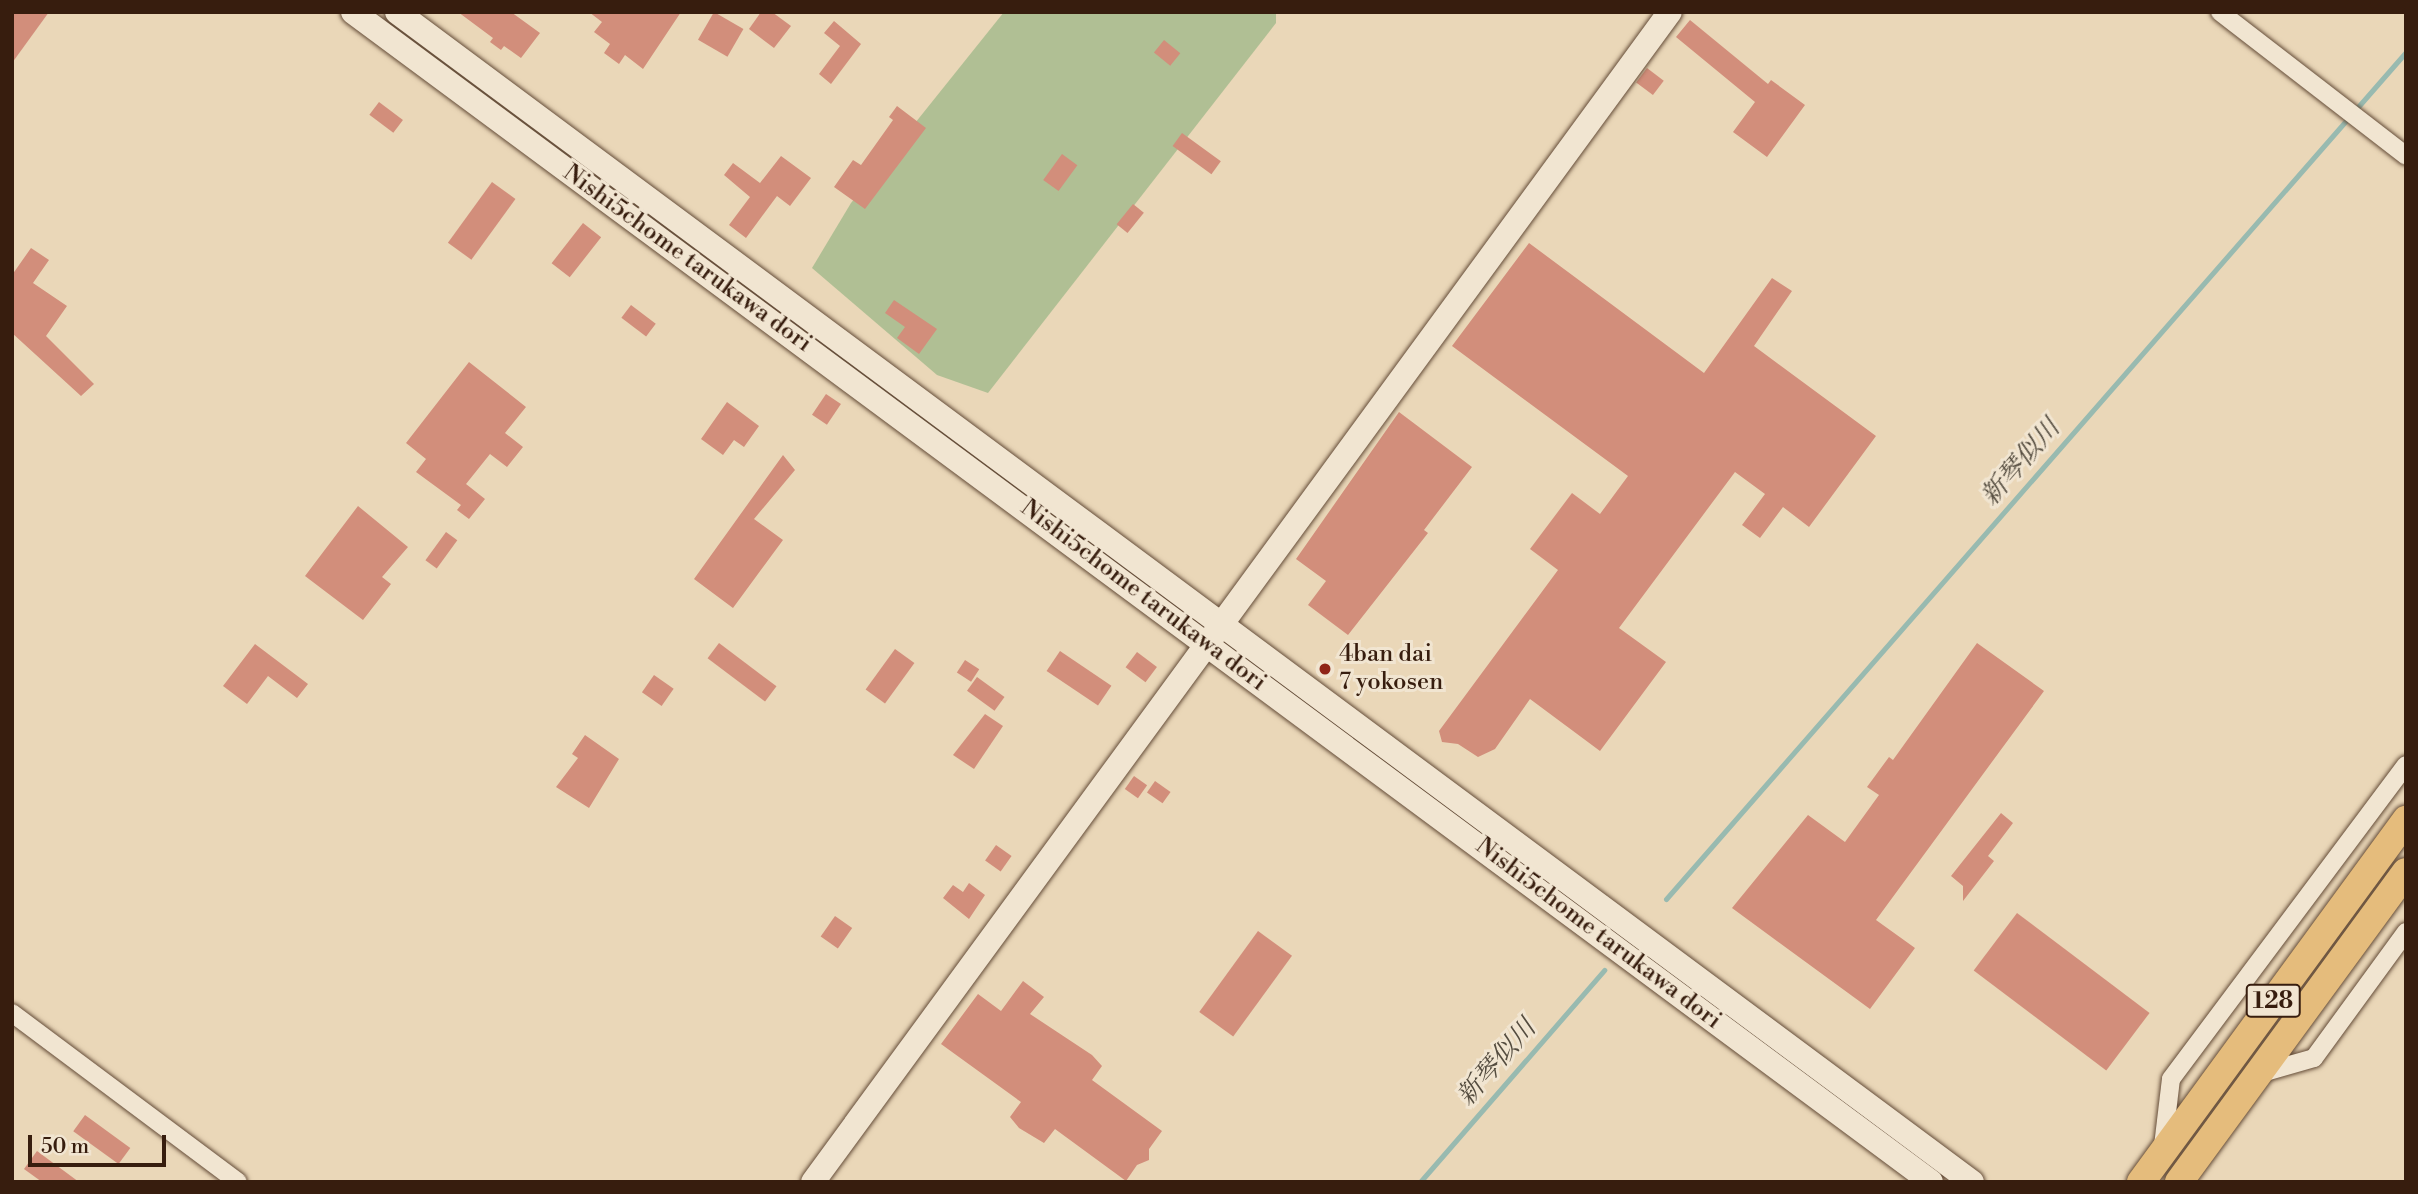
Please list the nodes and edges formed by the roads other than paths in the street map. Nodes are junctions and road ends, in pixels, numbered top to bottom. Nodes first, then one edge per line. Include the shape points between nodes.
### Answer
1 (354, 12) edge
2 (397, 12) edge
3 (1670, 12) edge
4 (2220, 12) edge
5 (2406, 156) edge
6 (1215, 633) junction
7 (2406, 765) edge
8 (2406, 820) edge
9 (2406, 872) edge
10 (2406, 932) edge
11 (12, 1013) edge
12 (2257, 1074) junction
13 (2163, 1153) junction
14 (238, 1182) edge
15 (813, 1182) edge
16 (1931, 1182) edge
17 (1972, 1182) edge
18 (2141, 1182) edge
19 (2179, 1182) edge

1 - 6 main road, Nishi5chome tarukawa dori
2 - 6 main road, Nishi5chome tarukawa dori
3 - 6 main road
4 - 5 street
6 - 15 main road
6 - 16 main road, Nishi5chome tarukawa dori
6 - 17 main road, Nishi5chome tarukawa dori
7 - 13 street via 2171,1079
8 - 13 main road, 128
9 - 12 main road, 128
10 - 12 street via 2314,1058
11 - 14 street
12 - 19 main road, 128
13 - 18 main road, 128

